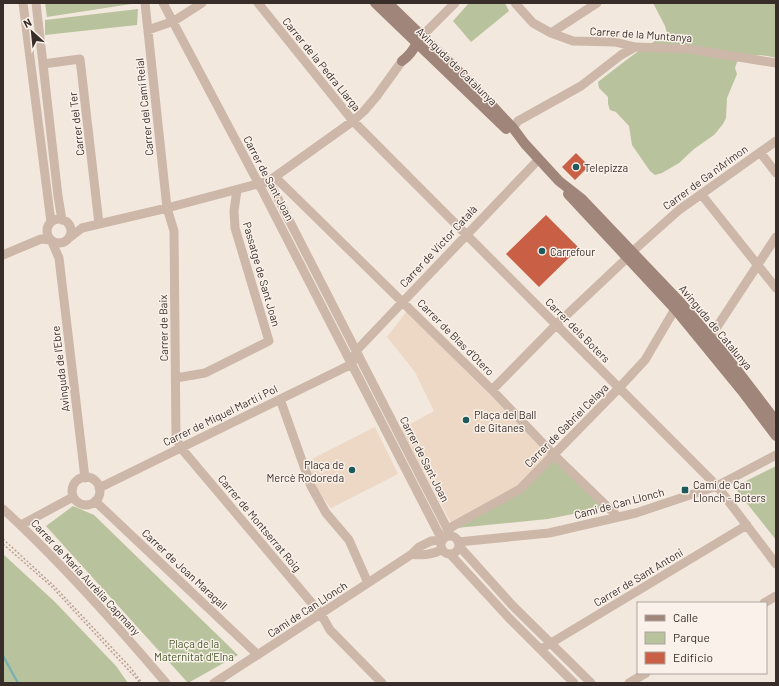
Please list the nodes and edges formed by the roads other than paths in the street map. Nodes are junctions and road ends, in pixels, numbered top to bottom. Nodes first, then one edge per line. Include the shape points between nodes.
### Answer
1 (23, 3) edge
2 (36, 3) edge
3 (145, 3) edge
4 (163, 3) edge
5 (202, 3) edge
6 (258, 3) edge
7 (375, 3) edge
8 (382, 3) edge
9 (388, 3) edge
10 (455, 3) edge
11 (515, 3) edge
12 (597, 3) edge
13 (174, 21) junction
14 (148, 30) junction
15 (404, 32) junction
16 (551, 33) junction
17 (419, 40) junction
18 (635, 47) junction
19 (405, 59) junction
20 (776, 63) edge
21 (43, 64) junction
22 (444, 71) junction
23 (470, 95) junction
24 (353, 122) junction
25 (513, 128) junction
26 (776, 141) edge
27 (525, 144) junction
28 (760, 152) junction
29 (539, 159) junction
30 (776, 173) edge
31 (272, 179) junction
32 (559, 181) junction
33 (260, 184) junction
34 (238, 190) junction
35 (701, 194) junction
36 (167, 208) junction
37 (51, 222) junction
38 (65, 222) junction
39 (99, 224) junction
40 (82, 228) junction
41 (465, 235) junction
42 (776, 237) edge
43 (47, 238) junction
44 (66, 240) junction
45 (630, 254) junction
46 (3, 255) edge
47 (59, 258) junction
48 (758, 265) junction
49 (776, 288) edge
50 (402, 302) junction
51 (676, 309) junction
52 (556, 325) junction
53 (711, 336) junction
54 (356, 351) junction
55 (724, 353) junction
56 (352, 364) junction
57 (176, 378) junction
58 (619, 388) junction
59 (492, 390) junction
60 (280, 399) junction
61 (776, 421) edge
62 (776, 428) edge
63 (776, 436) edge
64 (181, 448) junction
65 (554, 455) junction
66 (776, 455) edge
67 (86, 478) junction
68 (717, 486) junction
69 (99, 488) junction
70 (73, 497) junction
71 (95, 501) junction
72 (3, 509) edge
73 (618, 518) junction
74 (21, 525) junction
75 (747, 525) junction
76 (449, 542) junction
77 (776, 564) edge
78 (368, 583) junction
79 (776, 596) edge
80 (766, 602) edge
81 (321, 614) junction
82 (551, 643) junction
83 (541, 649) junction
84 (258, 655) junction
85 (644, 674) edge
86 (166, 683) edge
87 (214, 683) edge
88 (382, 683) edge
89 (574, 683) edge
90 (591, 683) edge
91 (629, 683) edge

1 - 37 street
2 - 21 street, Avinguda de l'Ebre
3 - 14 street, Carrer del Camí Reial
4 - 13 street, Carrer de Sant Joan
5 - 13 street
6 - 24 street, Carrer de la Pedra Llarga
7 - 15 street, Avinguda de Catalunya
8 - 17 street
9 - 17 street, Avinguda de Catalunya
10 - 17 street
11 - 16 street, Carrer de la Muntanya via 533,23
12 - 16 street
13 - 14 street
13 - 33 street, Carrer de Sant Joan
14 - 36 street, Carrer del Camí Reial
15 - 17 street, Avinguda de Catalunya
15 - 19 street via 408,40
16 - 18 street, Carrer de la Muntanya via 573,41 614,42
17 - 19 street
17 - 22 street, Avinguda de Catalunya
17 - 23 street via 459,78
17 - 25 street, Avinguda de Catalunya via 473,85
18 - 20 street, Carrer de la Muntanya via 689,49
18 - 25 street via 581,86 518,121
19 - 22 street via 415,56
19 - 24 street
21 - 38 street, Avinguda de l'Ebre via 58,196
21 - 39 street, Carrer del Ter via 80,59
22 - 23 street, Avinguda de Catalunya
23 - 27 street, Avinguda de Catalunya via 507,131
24 - 31 street
24 - 41 street, Carrer dels Boters
25 - 27 street, Avinguda de Catalunya
26 - 28 street, Carrer de Ga n'Arimon
27 - 29 street, Avinguda de Catalunya
28 - 30 street
28 - 35 street, Carrer de Ga n'Arimon
29 - 32 street, Avinguda de Catalunya
29 - 41 street, Carrer de Victor Català
31 - 33 street
31 - 50 street, Carrer de Blas d'Otero
31 - 54 street, Carrer de Sant Joan
32 - 45 street, Avinguda de Catalunya via 587,214
32 - 45 street, Avinguda de Catalunya via 582,199
33 - 34 street
33 - 56 street, Carrer de Sant Joan
34 - 36 street
34 - 57 street, Passatge de Sant Joan via 234,211 235,228 269,341 205,373
35 - 45 street, Carrer de Ga n'Arimon
35 - 48 street
36 - 39 street
36 - 57 street, Carrer de Baix via 174,231
37 - 38 street
37 - 43 street via 48,225
38 - 40 street
38 - 44 street, Avinguda de l'Ebre via 71,231
39 - 40 street
40 - 44 street
41 - 50 street, Carrer de Victor Català
41 - 52 street, Carrer dels Boters
42 - 48 street
43 - 44 street via 60,244
43 - 46 street
43 - 47 street, Avinguda de l'Ebre
44 - 47 street, Avinguda de l'Ebre
45 - 51 street, Avinguda de Catalunya via 643,274
45 - 52 street, Carrer de Ga n'Arimon
45 - 53 street, Avinguda de Catalunya
47 - 67 street, Avinguda de l'Ebre
48 - 49 street
48 - 53 street
50 - 54 street, Carrer de Victor Català
50 - 59 street, Carrer de Blas d'Otero
51 - 58 street, Carrer de Gabriel Celaya via 645,360
51 - 63 street, Avinguda de Catalunya
52 - 58 street, Carrer dels Boters
52 - 59 street, Carrer de Ga n'Arimon
53 - 55 street, Avinguda de Catalunya
54 - 56 street
54 - 76 street, Carrer de Sant Joan
55 - 61 street, Avinguda de Catalunya
55 - 62 street via 740,382
56 - 60 street, Carrer de Miquel Martí i Pol
56 - 76 street, Carrer de Sant Joan via 438,532
57 - 64 street, Carrer de Baix via 176,438
58 - 65 street, Carrer de Gabriel Celaya
58 - 68 street, Carrer dels Boters
59 - 65 street, Carrer de Blas d'Otero
60 - 64 street, Carrer de Miquel Martí i Pol
60 - 78 street via 311,486 326,513 349,540
64 - 69 street, Carrer de Miquel Martí i Pol
64 - 81 street, Carrer de Montserrat Roig
65 - 73 street, Carrer de Blas d'Otero
65 - 76 street, Carrer de Gabriel Celaya via 520,489
66 - 68 street, Camí de Can Llonch
67 - 69 street via 93,479
67 - 70 street via 80,479 73,486
68 - 73 street, Camí de Can Llonch
68 - 75 street, Carrer dels Boters
69 - 71 street
70 - 71 street via 85,505
70 - 74 street
71 - 84 street, Carrer de Joan Maragall
72 - 74 street, Carrer de Maria Aurèlia Capmany
73 - 76 street, Camí de Can Llonch via 549,533
74 - 86 street, Carrer de Maria Aurèlia Capmany via 114,622
75 - 77 street, Carrer dels Boters
75 - 82 street, Carrer de Sant Antoni
76 - 78 street, Camí de Can Llonch via 438,552 412,554
76 - 82 street, Carrer de Sant Joan
76 - 83 street, Carrer de Sant Joan via 509,618
78 - 81 street, Camí de Can Llonch
79 - 80 street
81 - 84 street, Camí de Can Llonch
81 - 88 street, Carrer de Montserrat Roig via 330,630
82 - 83 street, Carrer de Sant Antoni
82 - 90 street, Carrer de Sant Joan
83 - 89 street, Carrer de Sant Joan
84 - 87 street, Camí de Can Llonch
85 - 91 street

